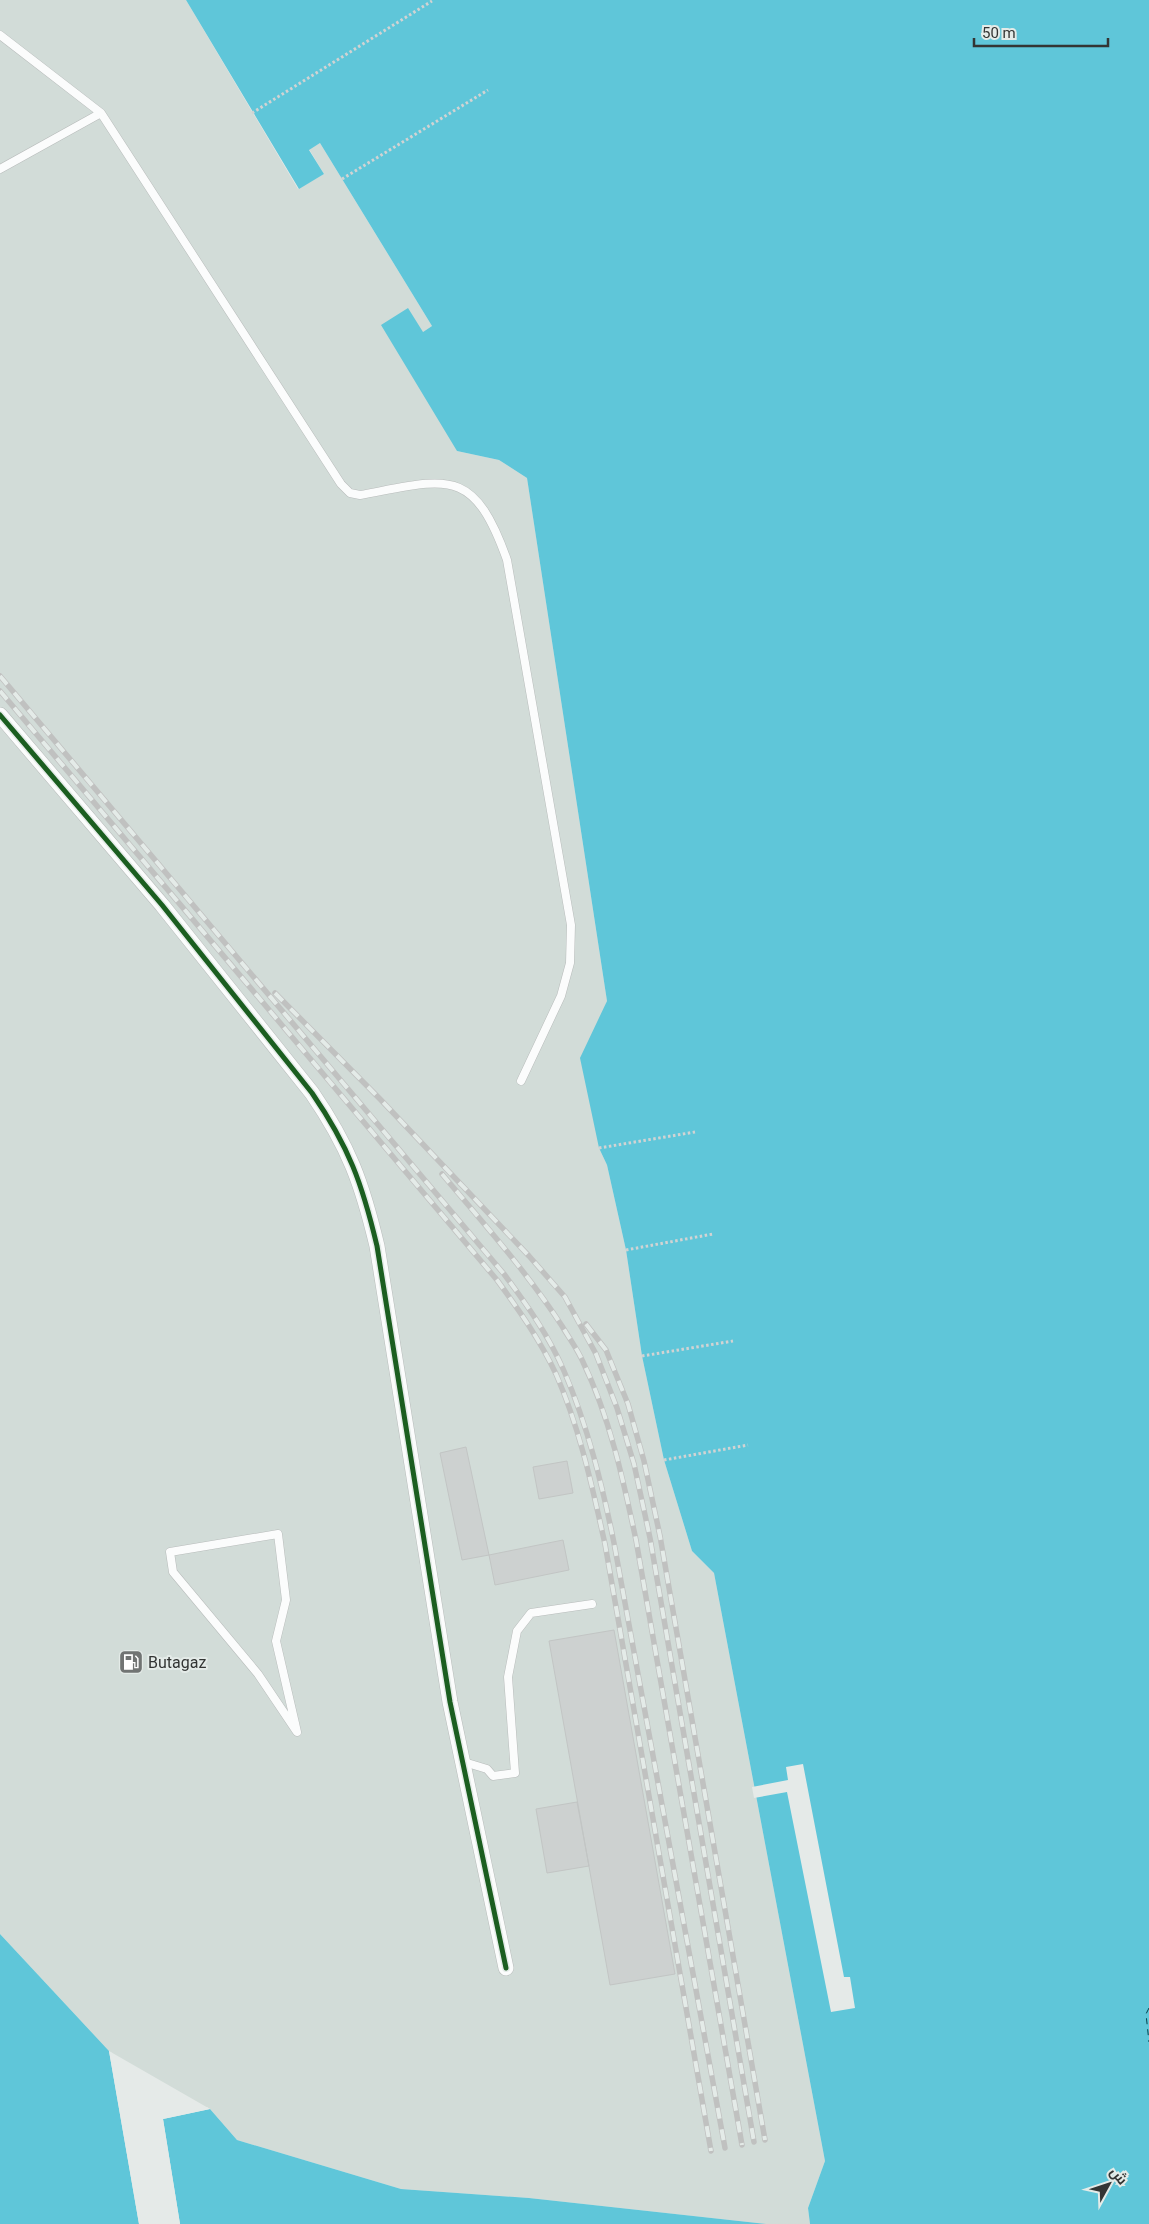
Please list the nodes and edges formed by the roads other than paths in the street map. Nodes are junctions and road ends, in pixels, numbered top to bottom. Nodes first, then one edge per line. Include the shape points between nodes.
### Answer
1 (0, 35) edge
2 (101, 113) junction
3 (0, 169) edge
4 (0, 715) edge
5 (521, 1081) dead end
6 (592, 1604) dead end
7 (297, 1732) joint
8 (464, 1762) junction
9 (506, 1968) dead end

1 - 2 lane
2 - 3 lane
2 - 5 lane via 341,484 350,493 360,495 426,483 451,484 469,492 482,505 496,528 507,560 571,925 570,963 561,996
4 - 8 street via 162,905 306,1086 334,1125 351,1157 365,1194 377,1246 450,1702
6 - 8 lane via 531,1613 517,1631 508,1677 515,1773 493,1776 487,1769
7 - 7 lane via 276,1641 286,1600 278,1534 170,1552 172,1572 258,1674
8 - 9 street

